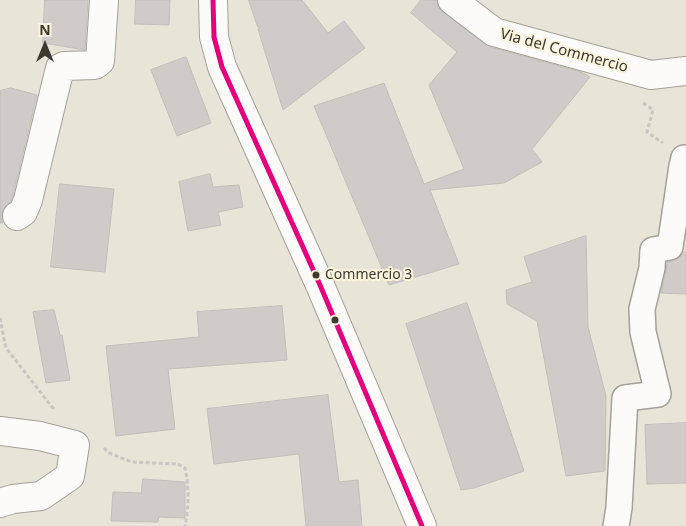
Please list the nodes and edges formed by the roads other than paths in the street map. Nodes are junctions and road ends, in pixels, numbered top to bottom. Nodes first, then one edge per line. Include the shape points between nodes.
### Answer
1 (104, 0) edge
2 (213, 0) edge
3 (452, 0) edge
4 (686, 71) edge
5 (684, 158) road end
6 (17, 216) dead end
7 (0, 431) edge
8 (0, 502) edge
9 (422, 526) edge
10 (616, 526) edge

1 - 6 street via 100,61 95,65 60,68 28,200 23,212
2 - 9 street via 214,37 222,67
3 - 4 street, Via del Commercio via 494,32 651,75
5 - 10 street via 670,247 653,250 642,309 643,332 658,394 625,398
7 - 8 street via 75,445 70,476 41,496

